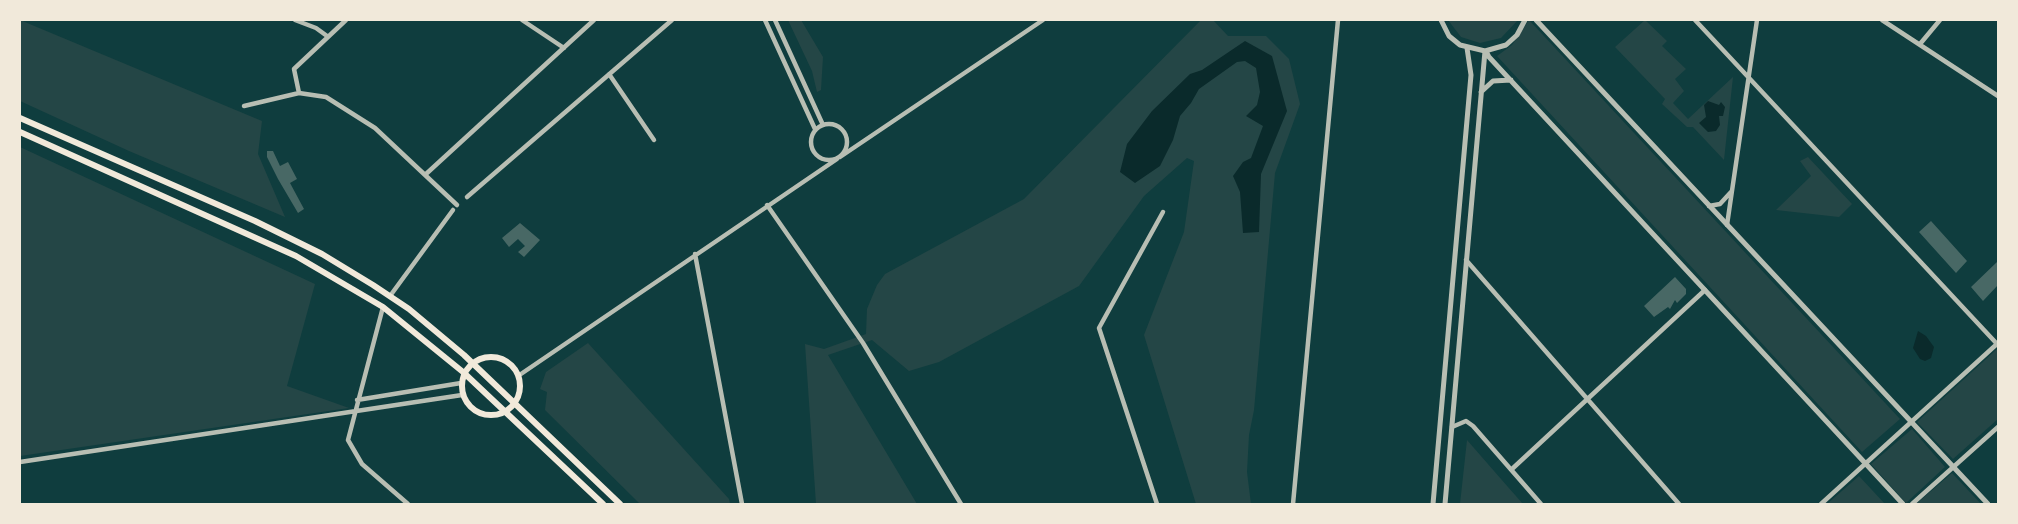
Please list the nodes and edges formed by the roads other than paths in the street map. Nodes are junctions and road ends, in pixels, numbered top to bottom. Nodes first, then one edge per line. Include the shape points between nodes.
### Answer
1 (295, 20) edge
2 (346, 20) edge
3 (522, 20) edge
4 (594, 20) edge
5 (672, 20) edge
6 (765, 20) edge
7 (775, 20) edge
8 (1043, 20) edge
9 (1338, 20) edge
10 (1441, 20) edge
11 (1525, 20) edge
12 (1536, 20) edge
13 (1695, 20) edge
14 (1757, 20) edge
15 (1882, 20) edge
16 (1940, 20) edge
17 (327, 36) junction
18 (1920, 44) junction
19 (564, 48) junction
20 (1467, 48) junction
21 (1486, 51) junction
22 (609, 75) junction
23 (1748, 76) junction
24 (1511, 80) junction
25 (298, 93) junction
26 (1480, 93) junction
27 (1998, 96) edge
28 (244, 106) dead end
29 (20, 118) edge
30 (823, 125) junction
31 (815, 129) junction
32 (20, 132) edge
33 (846, 135) junction
34 (654, 140) dead end
35 (860, 143) junction
36 (818, 157) junction
37 (838, 158) junction
38 (818, 171) junction
39 (426, 174) junction
40 (1731, 192) junction
41 (466, 197) dead end
42 (458, 205) dead end
43 (767, 205) junction
44 (1709, 206) junction
45 (453, 210) dead end
46 (1163, 212) dead end
47 (1727, 225) junction
48 (695, 254) junction
49 (1465, 260) junction
50 (1705, 290) junction
51 (390, 296) junction
52 (383, 307) junction
53 (1998, 344) edge
54 (472, 363) junction
55 (463, 372) junction
56 (518, 376) junction
57 (461, 383) junction
58 (462, 395) junction
59 (1588, 399) junction
60 (357, 400) junction
61 (515, 403) junction
62 (506, 412) junction
63 (353, 414) junction
64 (1910, 423) junction
65 (1452, 427) junction
66 (1998, 427) edge
67 (20, 462) edge
68 (1866, 465) junction
69 (1953, 467) junction
70 (1512, 469) junction
71 (408, 504) edge
72 (603, 504) edge
73 (620, 504) edge
74 (742, 504) edge
75 (961, 504) edge
76 (1157, 504) edge
77 (1293, 504) edge
78 (1433, 504) edge
79 (1445, 504) edge
80 (1541, 504) edge
81 (1679, 504) edge
82 (1821, 504) edge
83 (1903, 504) edge
84 (1912, 504) edge
85 (1988, 504) edge

1 - 17 street
2 - 17 street
3 - 19 street
4 - 19 street
5 - 22 street
6 - 31 street
7 - 30 street
8 - 35 street
9 - 77 street
10 - 20 street via 1449,36
11 - 21 street via 1506,45
12 - 44 street
13 - 23 street
14 - 23 street
15 - 18 street
16 - 18 street
17 - 25 street via 294,69
18 - 27 street
19 - 39 street
20 - 21 street
20 - 78 street via 1472,75
21 - 24 street
21 - 26 street
22 - 34 street
22 - 41 street
23 - 40 street
23 - 53 street
24 - 26 street via 1493,81
24 - 50 street
25 - 28 street
25 - 39 street via 326,97 375,128
26 - 49 street
29 - 51 main road via 255,221
30 - 31 street
30 - 33 street via 837,126
31 - 36 street via 811,146
32 - 52 main road via 296,256
33 - 35 street
33 - 37 street via 846,147
35 - 37 street
36 - 37 street
36 - 38 street
37 - 38 street
38 - 43 street
39 - 42 street
40 - 44 street via 1720,204
40 - 47 street
43 - 48 street
43 - 75 street via 863,343
44 - 47 street
45 - 51 street
46 - 76 street via 1100,328
47 - 64 street
48 - 56 street
48 - 74 street
49 - 59 street
49 - 65 street
50 - 59 street
50 - 68 street
51 - 54 main road
52 - 55 main road
52 - 60 street
53 - 64 street
54 - 55 main road
54 - 56 main road via 483,359 507,361
54 - 61 main road
55 - 57 main road
55 - 62 main road
56 - 61 main road
57 - 58 main road
57 - 60 street
58 - 62 main road via 476,411
58 - 63 street
59 - 70 street
59 - 81 street
60 - 63 street
61 - 62 main road
61 - 73 main road
62 - 72 main road
63 - 67 street
63 - 71 street via 348,440 357,456
64 - 68 street
64 - 69 street
65 - 70 street via 1466,421
65 - 79 street
66 - 69 street
68 - 82 street
68 - 83 street
69 - 84 street
69 - 85 street
70 - 80 street

